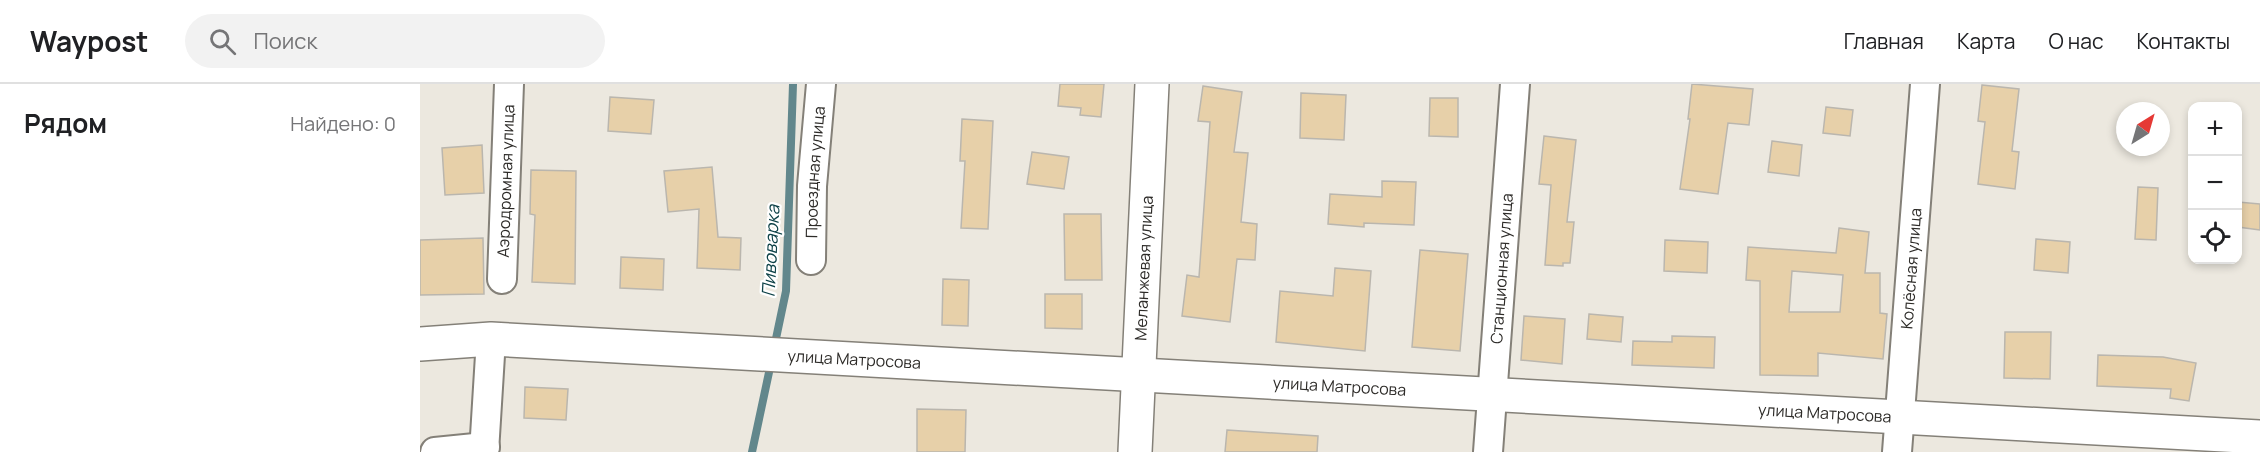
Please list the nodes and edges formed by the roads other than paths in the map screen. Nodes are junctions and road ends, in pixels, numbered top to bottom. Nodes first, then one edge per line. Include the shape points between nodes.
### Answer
1 (508, 84) edge
2 (821, 84) edge
3 (1152, 84) edge
4 (1515, 84) edge
5 (1925, 84) edge
6 (811, 260) dead end
7 (502, 279) dead end
8 (491, 339) junction
9 (420, 344) edge
10 (1139, 374) junction
11 (1492, 393) junction
12 (1899, 417) junction
13 (2260, 437) edge
14 (485, 450) edge
15 (435, 452) edge
16 (1135, 452) edge
17 (1488, 452) edge
18 (1897, 452) edge

1 - 7 street, Аэродромная улица
2 - 6 street, Проездная улица via 812,186
3 - 10 street, Меланжевая улица
4 - 11 street, Станционная улица
5 - 12 street, Колёсная улица
8 - 9 street, улица Матросова
8 - 10 street, улица Матросова
8 - 14 street
10 - 11 street, улица Матросова
10 - 16 street, Меланжевая улица
11 - 12 street, улица Матросова
11 - 17 street, Станционная улица
12 - 13 street, улица Матросова
12 - 18 street, Колёсная улица
14 - 15 street

